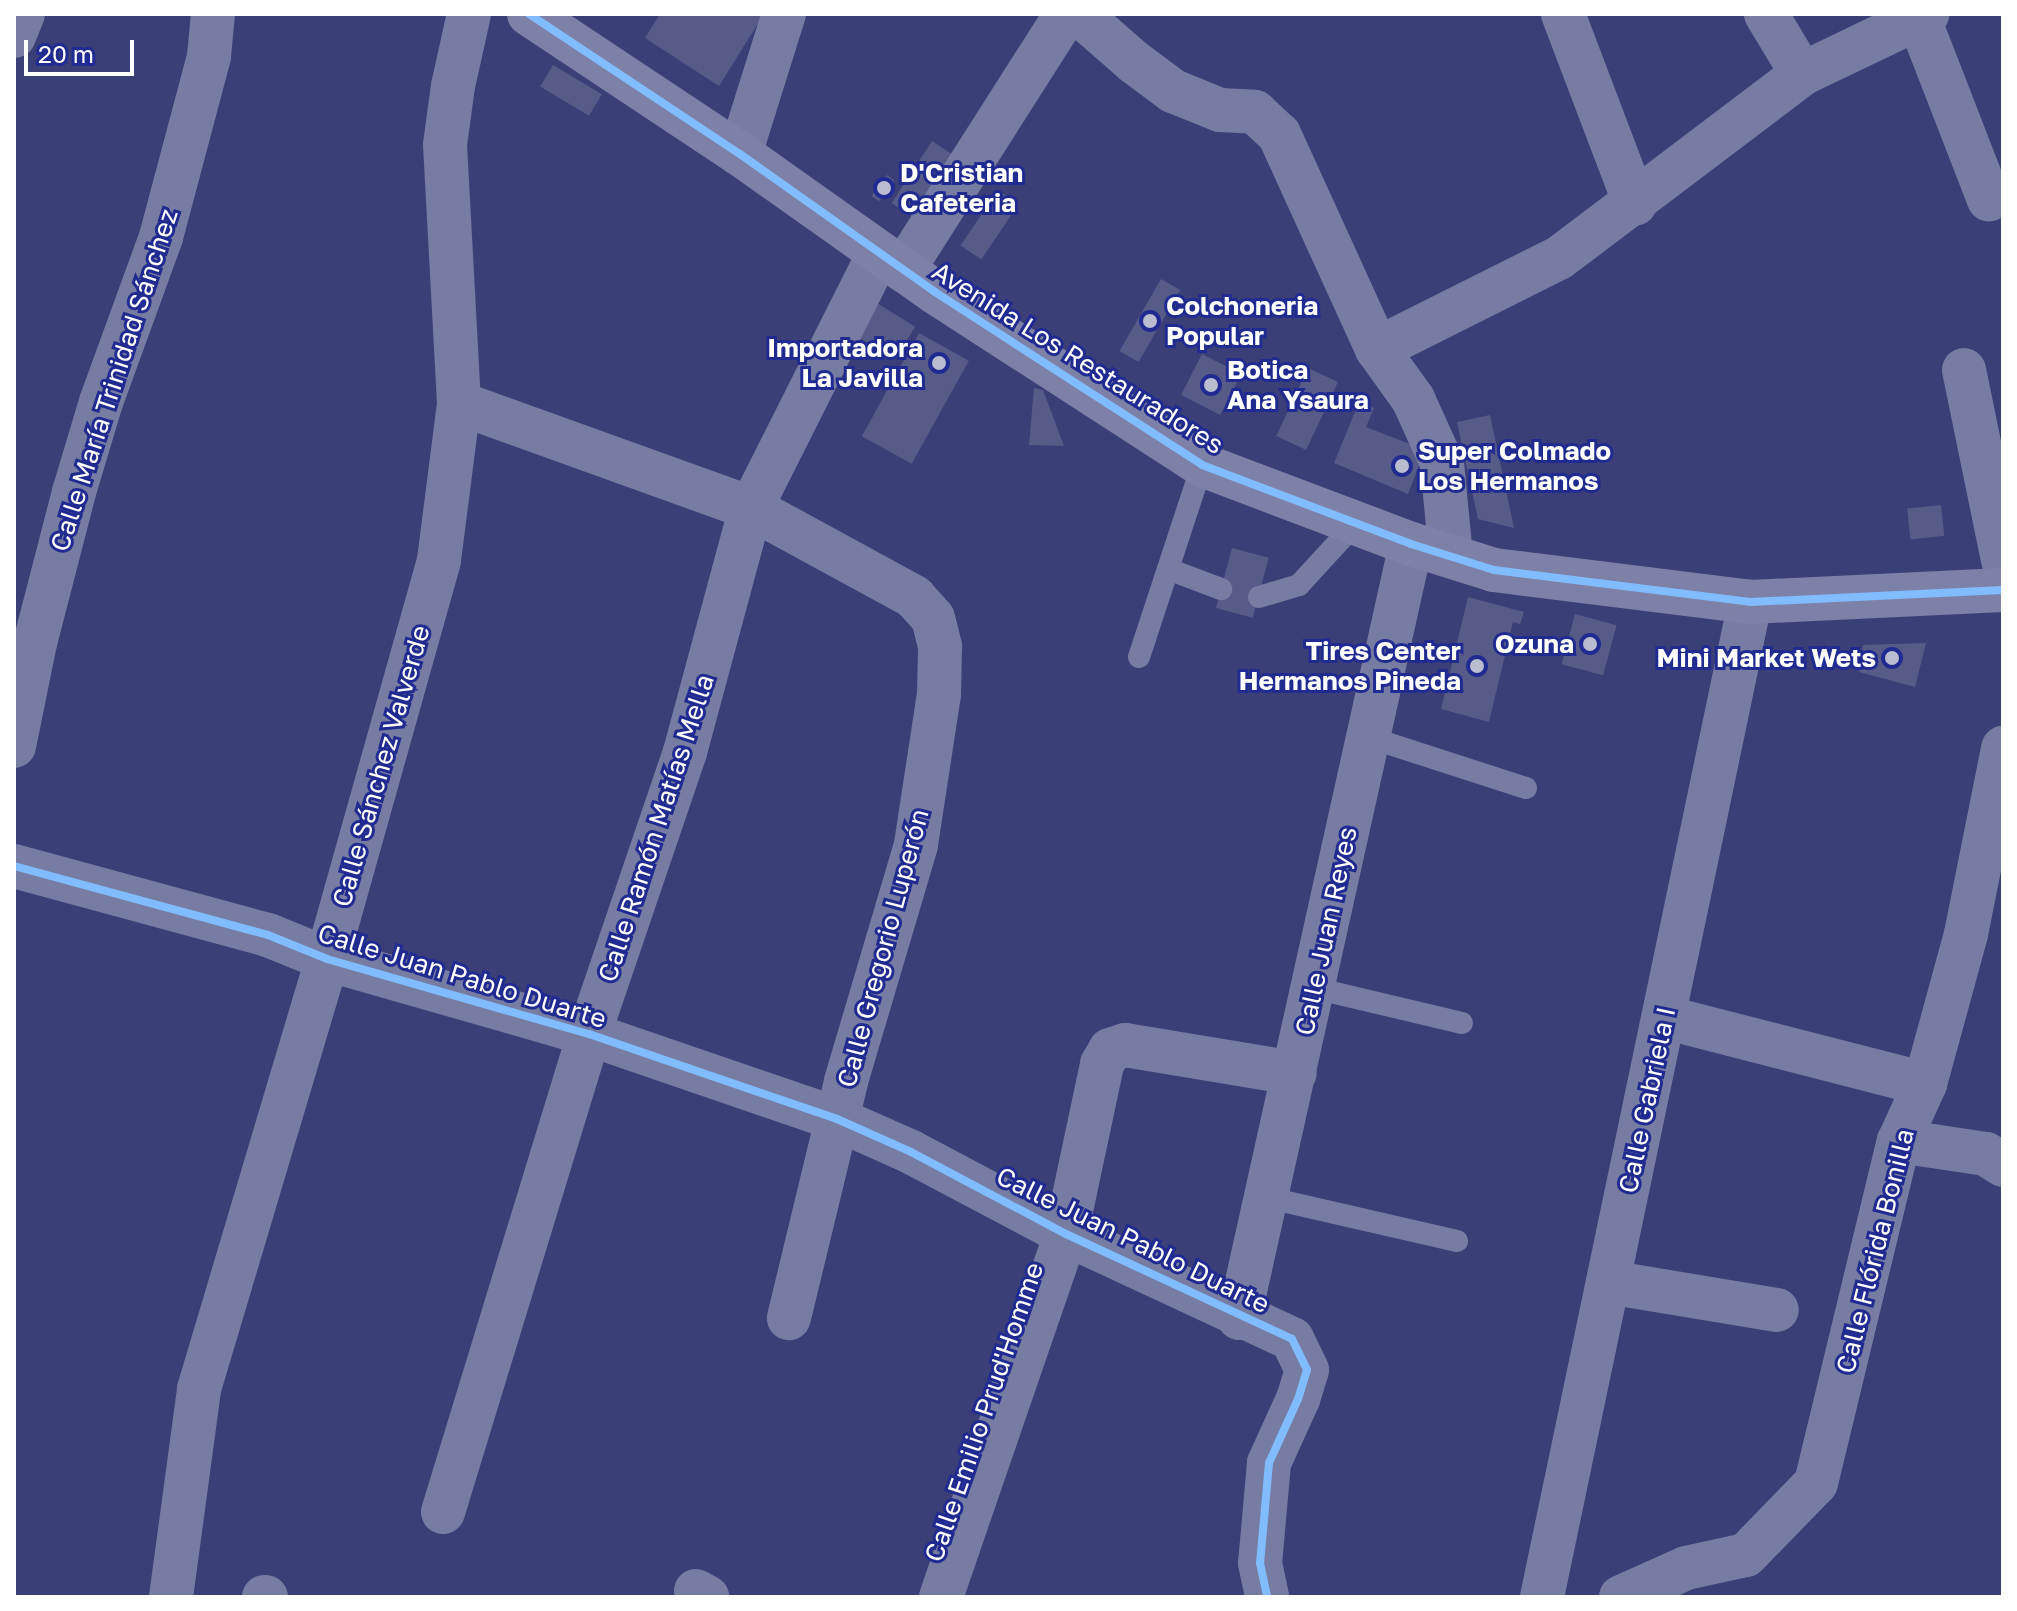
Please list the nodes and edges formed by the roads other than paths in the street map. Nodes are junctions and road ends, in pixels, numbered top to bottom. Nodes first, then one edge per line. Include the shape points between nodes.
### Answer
1 (23, 14) edge
2 (213, 14) edge
3 (469, 14) edge
4 (529, 14) edge
5 (784, 14) edge
6 (1066, 14) edge
7 (1079, 14) edge
8 (1563, 14) edge
9 (1766, 14) edge
10 (1920, 15) edge
11 (14, 36) edge
12 (1802, 74) junction
13 (740, 154) junction
14 (1989, 200) dead end
15 (1635, 204) junction
16 (891, 261) junction
17 (1377, 349) junction
18 (1964, 370) dead end
19 (459, 403) junction
20 (1202, 465) junction
21 (751, 508) junction
22 (1356, 523) junction
23 (1431, 550) junction
24 (2003, 560) edge
25 (1168, 569) junction
26 (1221, 589) dead end
27 (2003, 590) edge
28 (1259, 597) dead end
29 (1750, 602) junction
30 (1139, 657) dead end
31 (1368, 737) junction
32 (14, 746) edge
33 (2003, 748) edge
34 (1526, 788) dead end
35 (14, 866) edge
36 (327, 959) junction
37 (1314, 988) junction
38 (1664, 1017) junction
39 (1462, 1023) dead end
40 (589, 1034) junction
41 (1295, 1073) junction
42 (1925, 1084) junction
43 (837, 1119) junction
44 (1899, 1141) junction
45 (2003, 1165) edge
46 (1265, 1197) junction
47 (1066, 1234) junction
48 (1457, 1241) dead end
49 (1608, 1282) junction
50 (1777, 1310) dead end
51 (789, 1318) dead end
52 (1239, 1318) junction
53 (443, 1512) dead end
54 (171, 1597) edge
55 (941, 1597) edge
56 (1267, 1597) edge
57 (1542, 1597) edge
58 (1621, 1597) edge

1 - 11 street
2 - 32 street, Calle María Trinidad Sánchez via 209,56 161,237 74,492
3 - 19 street, Calle Sánchez Valverde via 445,145
4 - 13 street, Avenida Los Restauradores
5 - 13 street
6 - 16 street, Calle Ramón Matías Mella
7 - 17 street, Calle Juan Reyes via 1173,91 1220,110 1255,112 1279,134
8 - 15 street
9 - 12 street
10 - 12 street
10 - 14 street
12 - 15 street
13 - 16 street, Avenida Los Restauradores
15 - 17 street via 1559,258
16 - 20 street, Avenida Los Restauradores
16 - 21 street, Calle Ramón Matías Mella
17 - 23 street, Calle Juan Reyes via 1413,399 1442,463
18 - 24 street
19 - 21 street, Calle Gregorio Luperón
19 - 36 street, Calle Sánchez Valverde via 439,560
20 - 22 street, Avenida Los Restauradores
20 - 25 lane
21 - 40 street, Calle Ramón Matías Mella via 685,752
21 - 43 street, Calle Gregorio Luperón via 914,597 933,618 940,647 939,694 916,845
22 - 23 street, Avenida Los Restauradores
22 - 28 lane via 1299,585
23 - 29 street, Avenida Los Restauradores via 1494,570
23 - 31 street, Calle Juan Reyes
25 - 26 lane
25 - 30 lane
27 - 29 street, Avenida Los Restauradores
29 - 38 street, Calle Gabriela I
31 - 34 lane
31 - 37 street, Calle Juan Reyes
33 - 42 street, Calle Flórida Bonilla via 1966,934
35 - 36 street, Calle Juan Pablo Duarte via 268,935
36 - 40 street, Calle Juan Pablo Duarte
36 - 54 street, Calle Sánchez Valverde via 199,1389
37 - 39 lane
37 - 41 street, Calle Juan Reyes
38 - 42 street
38 - 49 street, Calle Gabriela I
40 - 43 street, Calle Juan Pablo Duarte
40 - 53 street, Calle Ramón Matías Mella
41 - 46 street, Calle Juan Reyes
41 - 47 street, Calle Emilio Prud'Homme via 1125,1045 1110,1050 1102,1064
42 - 44 street, Calle Flórida Bonilla
43 - 47 street, Calle Juan Pablo Duarte
43 - 51 street, Calle Gregorio Luperón
44 - 45 street via 1986,1154
44 - 58 street, Calle Flórida Bonilla via 1816,1483 1746,1555 1686,1568
46 - 48 lane
46 - 52 street, Calle Juan Reyes
47 - 52 street, Calle Juan Pablo Duarte
47 - 55 street, Calle Emilio Prud'Homme
49 - 50 street
49 - 57 street, Calle Gabriela I
52 - 56 street, Calle Juan Pablo Duarte via 1292,1339 1307,1370 1269,1463 1260,1563

